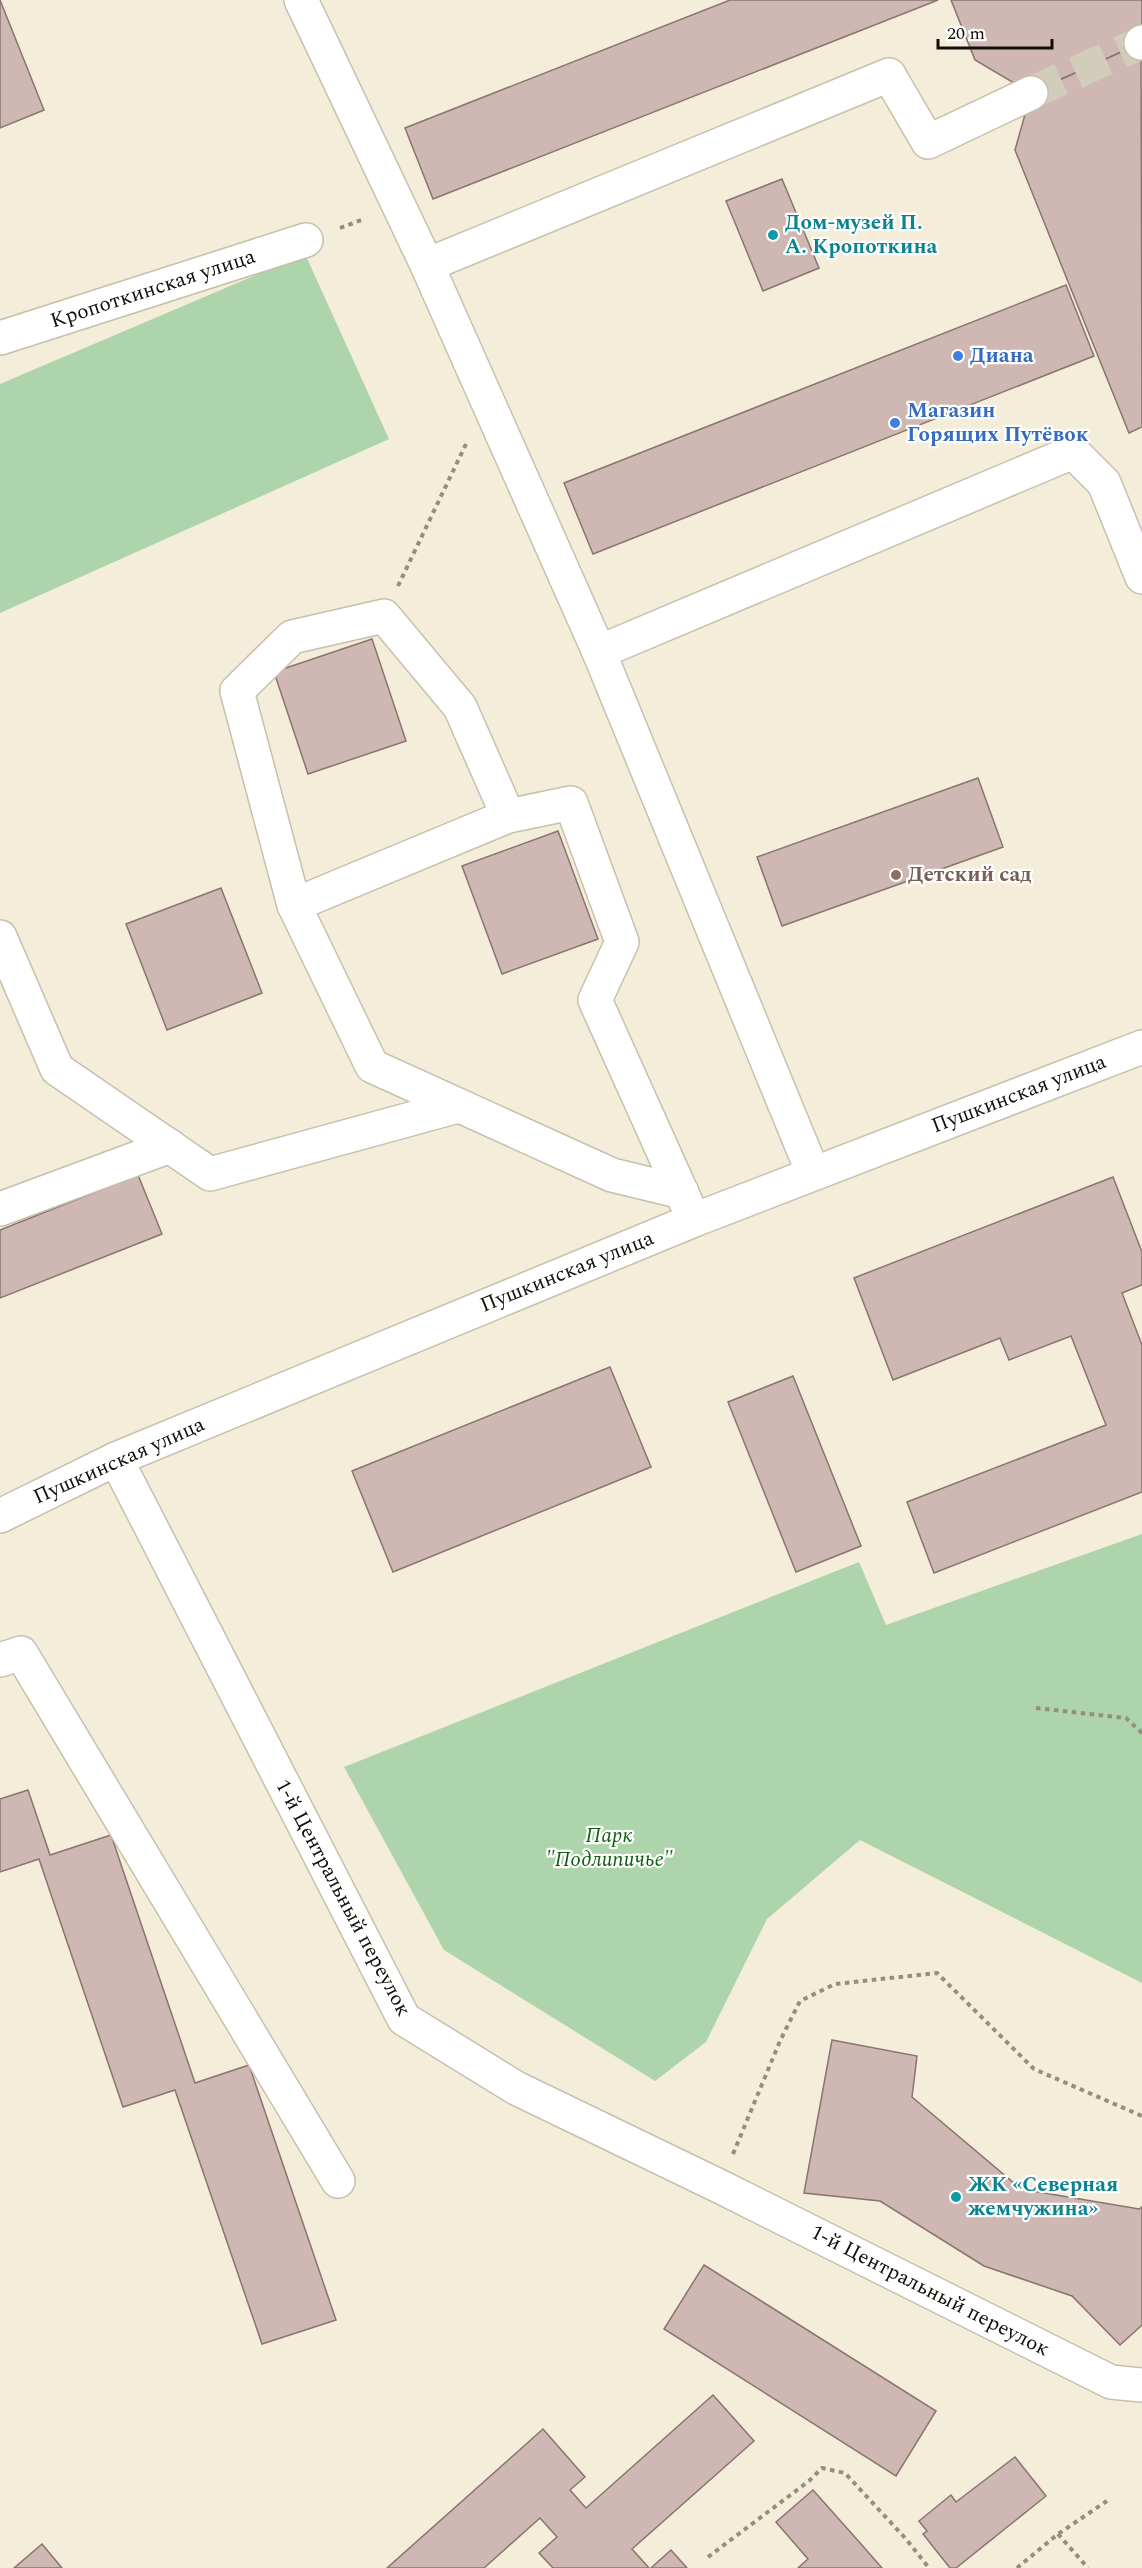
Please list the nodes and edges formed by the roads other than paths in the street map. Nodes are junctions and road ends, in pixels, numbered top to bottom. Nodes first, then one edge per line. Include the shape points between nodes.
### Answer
1 (301, 0) edge
2 (1031, 93) tunnel mouth
3 (306, 240) road end
4 (427, 265) junction
5 (0, 338) edge
6 (1142, 577) edge
7 (599, 652) junction
8 (508, 816) junction
9 (294, 905) junction
10 (0, 937) edge
11 (1142, 1047) edge
12 (458, 1106) junction
13 (170, 1146) junction
14 (813, 1173) junction
15 (688, 1206) junction
16 (0, 1209) edge
17 (116, 1459) junction
18 (0, 1516) edge
19 (0, 1660) edge
20 (338, 2181) dead end
21 (1142, 2385) edge

1 - 4 street
2 - 4 street via 928,142 889,75
3 - 5 street, Кропоткинская улица
4 - 7 street
6 - 7 street via 1104,483 1073,452
7 - 14 street
8 - 9 street
8 - 9 street via 460,707 384,616 292,637 237,691
8 - 15 street via 571,803 622,942 595,1000
9 - 12 street via 372,1066
10 - 13 street via 57,1069
11 - 14 street, Пушкинская улица
12 - 13 street via 210,1173
12 - 15 street
13 - 16 street
14 - 15 street, Пушкинская улица
15 - 17 street, Пушкинская улица
17 - 18 street, Пушкинская улица
17 - 21 street, 1-й Центральный переулок via 404,2019 516,2088 1111,2382
19 - 20 street via 21,1653

